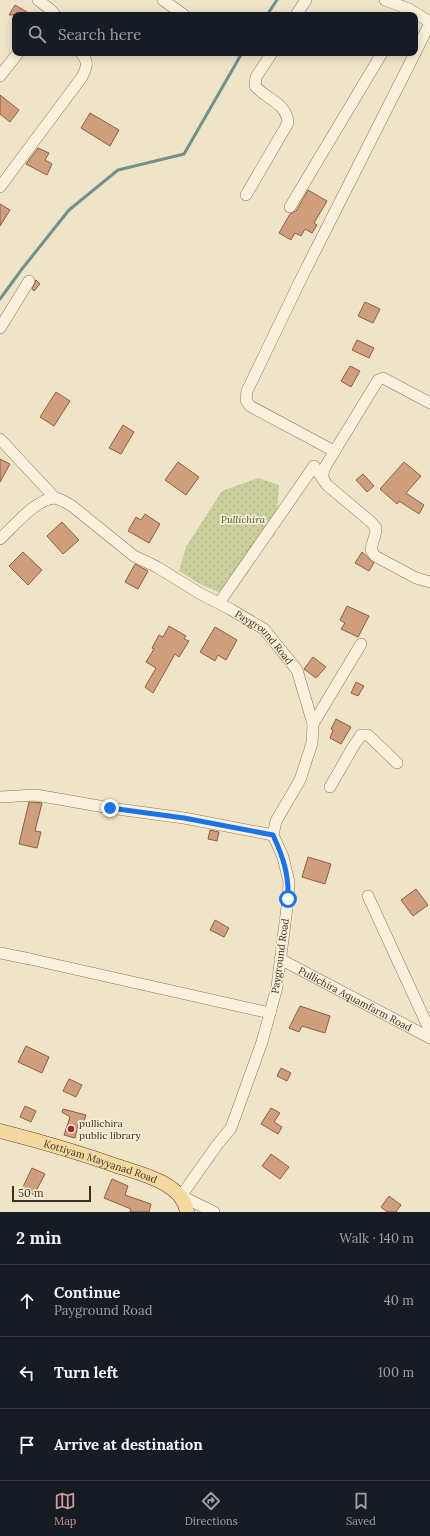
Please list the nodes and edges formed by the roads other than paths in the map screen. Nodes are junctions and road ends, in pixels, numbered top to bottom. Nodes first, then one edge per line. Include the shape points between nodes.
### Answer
1 (38, 0) edge
2 (58, 0) edge
3 (163, 0) edge
4 (306, 0) edge
5 (385, 0) edge
6 (50, 12) edge
7 (52, 12) edge
8 (180, 12) edge
9 (298, 12) edge
10 (407, 12) edge
11 (418, 17) edge
12 (430, 23) edge
13 (418, 47) edge
14 (16, 56) edge
15 (84, 56) edge
16 (270, 56) edge
17 (380, 56) edge
18 (413, 56) edge
19 (0, 76) edge
20 (0, 187) edge
21 (246, 195) dead end
22 (290, 207) dead end
23 (29, 281) dead end
24 (0, 328) edge
25 (430, 403) edge
26 (0, 439) edge
27 (334, 451) junction
28 (324, 480) junction
29 (55, 498) junction
30 (0, 539) edge
31 (430, 582) edge
32 (219, 603) junction
33 (361, 644) dead end
34 (313, 724) junction
35 (397, 763) dead end
36 (330, 788) dead end
37 (0, 797) edge
38 (273, 835) junction
39 (368, 896) dead end
40 (0, 953) edge
41 (280, 959) junction
42 (270, 1013) junction
43 (430, 1031) edge
44 (430, 1038) edge
45 (0, 1131) edge
46 (181, 1196) junction
47 (187, 1212) edge
48 (214, 1212) edge

1 - 6 street
2 - 7 street
3 - 8 street
4 - 9 street
5 - 10 street
11 - 12 street
12 - 13 street
14 - 19 street
15 - 20 street via 86,68 82,77
16 - 21 street via 256,77 255,86 284,109 288,123
17 - 22 street
18 - 27 street via 247,391 246,400 250,406
23 - 24 street
25 - 27 street via 383,378 378,380
26 - 29 street
27 - 28 street via 324,467
28 - 31 street via 376,528 371,550 375,556 416,578
28 - 32 street via 314,466
29 - 30 street via 44,500 37,505
29 - 32 street, Payground Road via 72,506 134,556
32 - 34 street, Payground Road via 264,629 297,670
33 - 34 street
34 - 38 street, Payground Road via 312,743 300,780 276,821
35 - 36 street via 368,735 361,735
37 - 38 street via 36,795
38 - 41 street, Payground Road via 283,858 289,882
39 - 43 street, Pullichira Aquamfarm Road
40 - 42 street
41 - 42 street, Payground Road via 277,987
41 - 44 street, Pullichira Aquamfarm Road
42 - 46 street, Payground Road via 231,1128
45 - 46 main road, Kottiyam Mayyanad Road via 71,1150 133,1171 166,1184
46 - 47 main road
46 - 48 street

